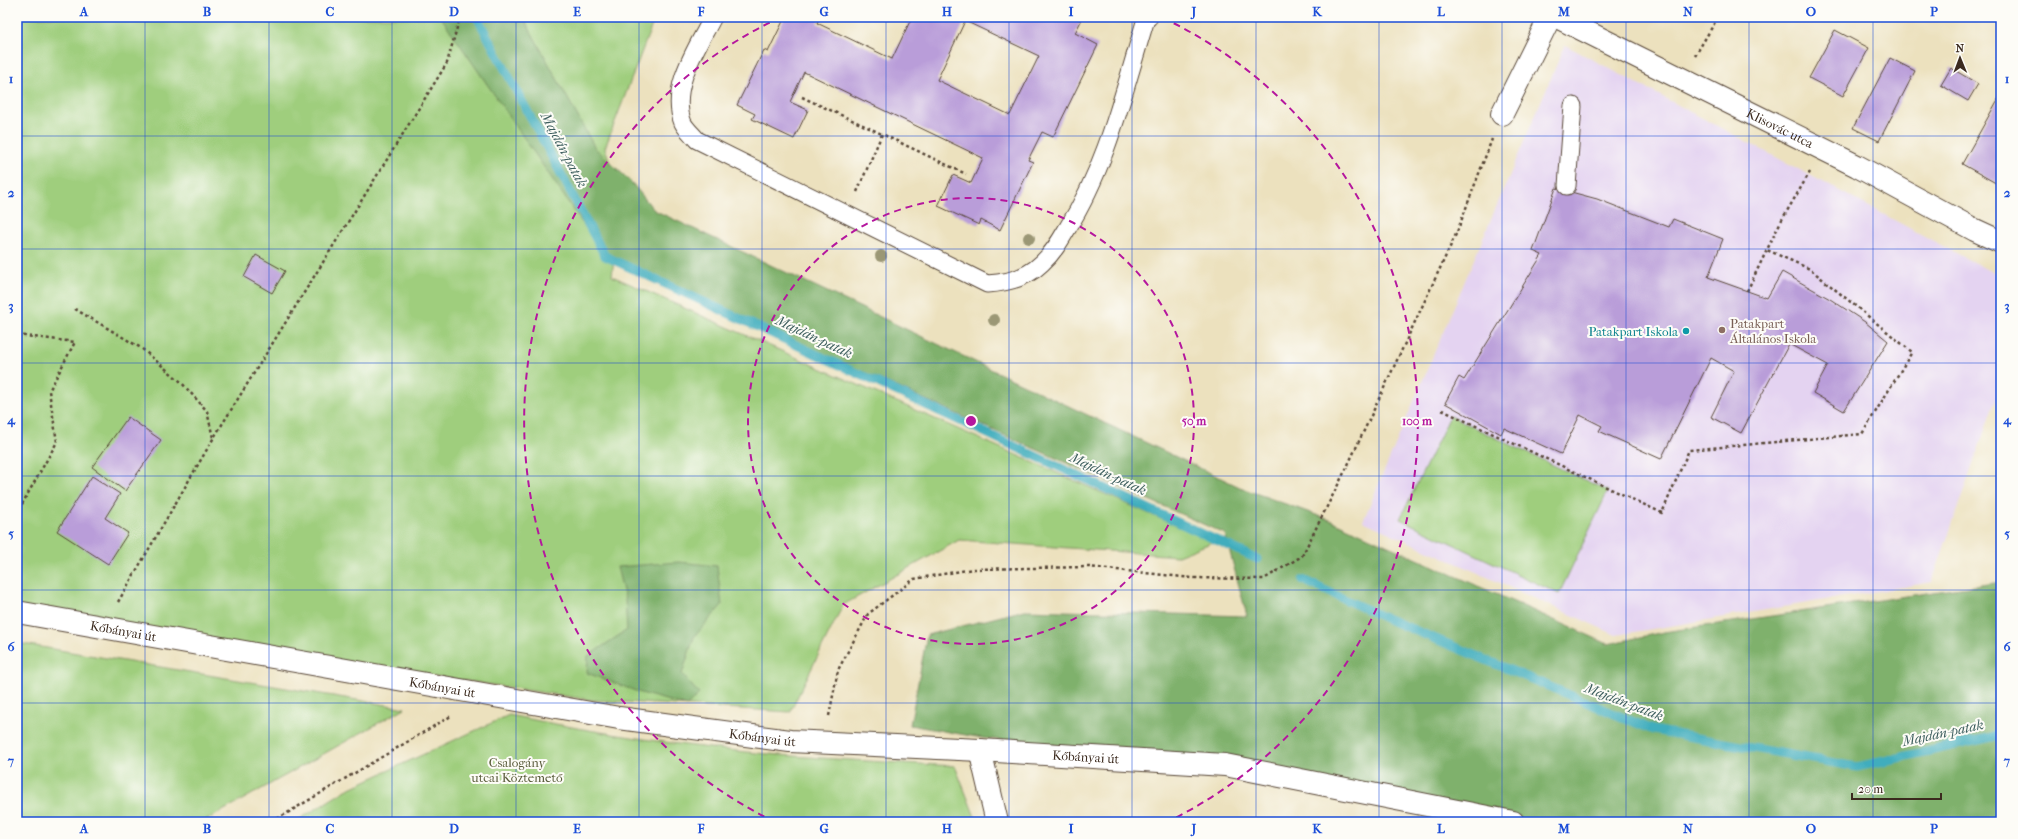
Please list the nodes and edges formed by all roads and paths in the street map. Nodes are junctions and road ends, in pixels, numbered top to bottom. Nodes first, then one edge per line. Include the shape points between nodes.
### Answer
1 (460, 17) edge
2 (712, 17) edge
3 (1550, 17) edge
4 (1556, 17) edge
5 (1718, 17) edge
6 (1144, 18) edge
7 (1684, 80) junction
8 (802, 97) dead end
9 (1572, 106) dead end
10 (1502, 114) joint
11 (882, 134) junction
12 (1823, 149) junction
13 (966, 174) dead end
14 (1567, 186) dead end
15 (847, 215) junction
16 (2001, 242) edge
17 (1767, 250) junction
18 (1747, 291) dead end
19 (75, 309) dead end
20 (17, 335) edge
21 (1442, 410) dead end
22 (213, 439) junction
23 (17, 513) edge
24 (17, 612) edge
25 (103, 626) junction
26 (488, 694) junction
27 (828, 743) junction
28 (980, 750) junction
29 (272, 822) edge
30 (997, 822) edge
31 (1513, 822) edge

1 - 22 path via 447,63
2 - 15 lane via 681,86 679,107 684,125 697,140 712,149
3 - 10 street
4 - 7 street, Klisovác utca
5 - 7 path
6 - 15 lane via 1101,163 1081,208 1042,264 1006,283 987,284
7 - 12 street, Klisovác utca
8 - 11 path
9 - 14 lane
10 - 27 path via 1457,232 1348,467 1302,556 1264,579 1192,578 1082,568 973,568 914,579 868,614 838,670 830,706
11 - 13 path
11 - 15 path
12 - 16 street, Klisovác utca
12 - 17 path
17 - 18 path
17 - 21 path via 1810,269 1912,352 1862,434 1688,450 1662,513
19 - 22 path via 141,348 180,382 207,411
20 - 23 path via 76,342 49,391 57,442
22 - 25 path
24 - 25 street, Kőbányai út
25 - 26 street, Kőbányai út
26 - 27 street, Kőbányai út via 619,718 790,741
26 - 29 path
27 - 28 street, Kőbányai út
28 - 30 street
28 - 31 street, Kőbányai út via 1225,766

